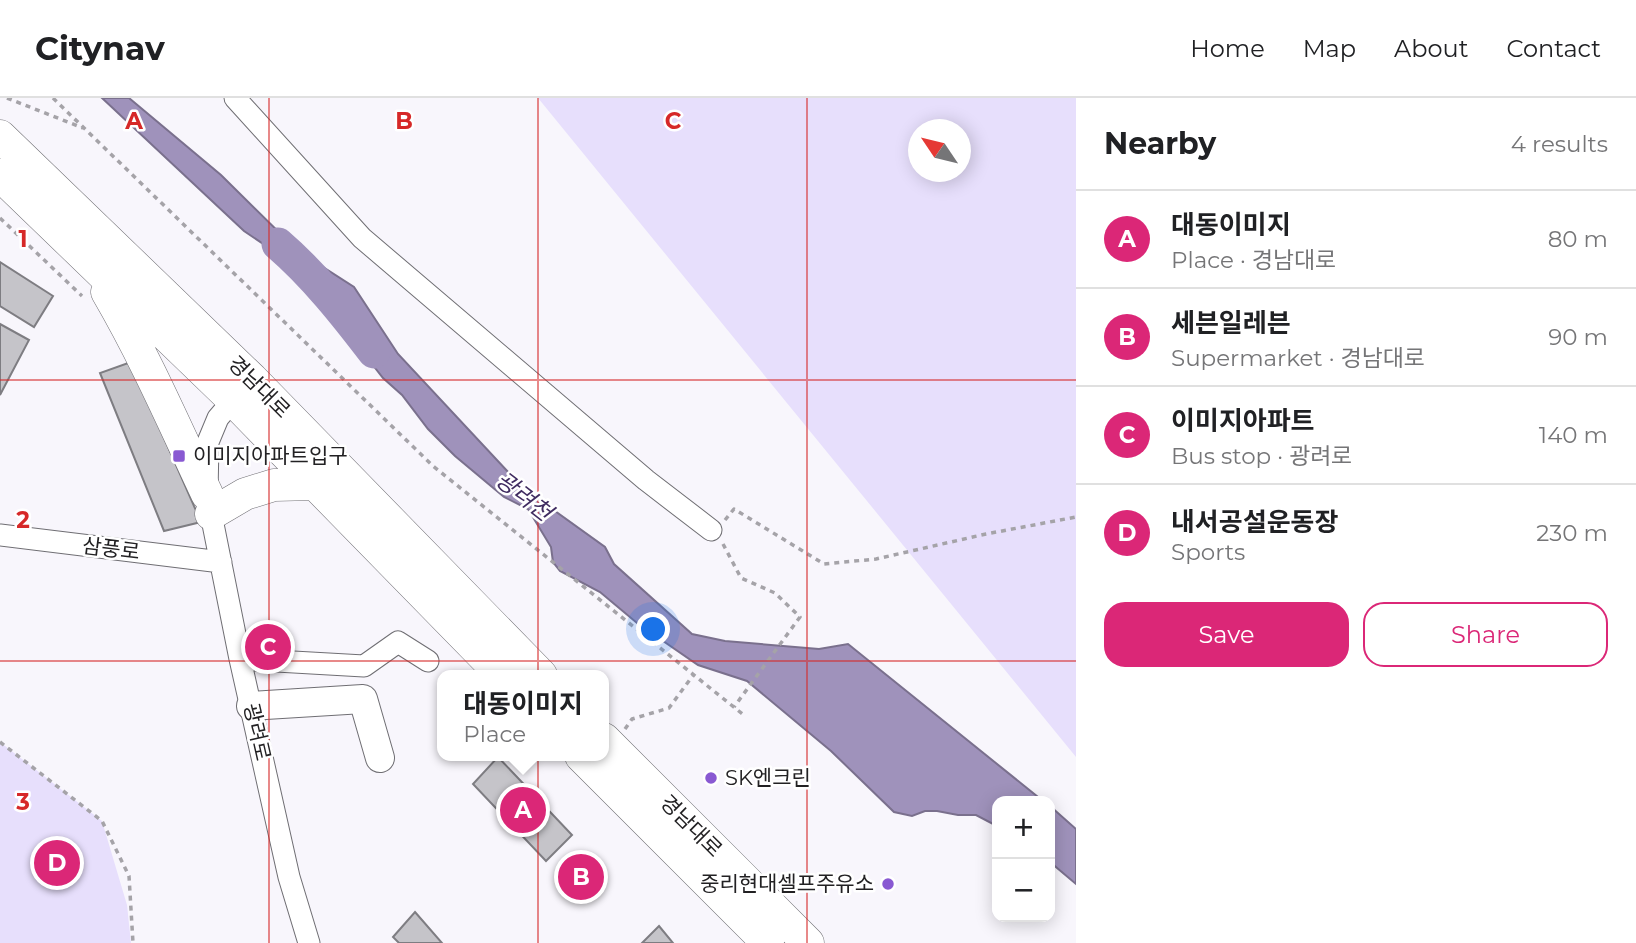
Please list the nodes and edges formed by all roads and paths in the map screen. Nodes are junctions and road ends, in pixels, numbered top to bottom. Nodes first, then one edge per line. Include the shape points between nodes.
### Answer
1 (7, 98) edge
2 (53, 98) edge
3 (235, 98) edge
4 (85, 129) junction
5 (0, 136) edge
6 (0, 175) edge
7 (89, 261) junction
8 (242, 389) junction
9 (315, 484) junction
10 (209, 504) junction
11 (1076, 517) edge
12 (716, 527) junction
13 (0, 535) edge
14 (221, 562) junction
15 (240, 659) junction
16 (428, 661) dead end
17 (497, 670) edge
18 (536, 670) edge
19 (694, 674) junction
20 (251, 706) junction
21 (735, 707) junction
22 (745, 716) dead end
23 (609, 741) edge
24 (0, 742) edge
25 (609, 745) edge
26 (380, 758) dead end
27 (586, 761) edge
28 (134, 943) edge
29 (309, 943) edge
30 (768, 943) edge
31 (808, 943) edge

1 - 4 path
2 - 4 path
3 - 12 street via 362,238 636,471
4 - 19 path via 433,466
5 - 8 highway, 경남대로
6 - 7 highway, 경남대로
7 - 8 highway, 경남대로
7 - 10 highway via 173,420
8 - 9 highway, 경남대로
8 - 10 street, 광려로 via 218,418 208,442
8 - 18 highway, 경남대로
9 - 10 highway via 274,485
9 - 17 highway, 경남대로
10 - 14 street, 광려로
11 - 12 path via 876,559 824,564 734,509
12 - 21 path via 741,578 775,593 800,617
13 - 14 street, 삼풍로
14 - 15 street, 광려로
15 - 16 street via 364,666 398,642
15 - 20 street, 광려로
19 - 21 path
19 - 23 path via 669,708 632,719
20 - 26 main road via 363,699
20 - 29 street, 광려로 via 289,877
21 - 22 path
24 - 28 path via 102,821 129,876
25 - 31 highway, 경남대로
27 - 30 highway, 경남대로

